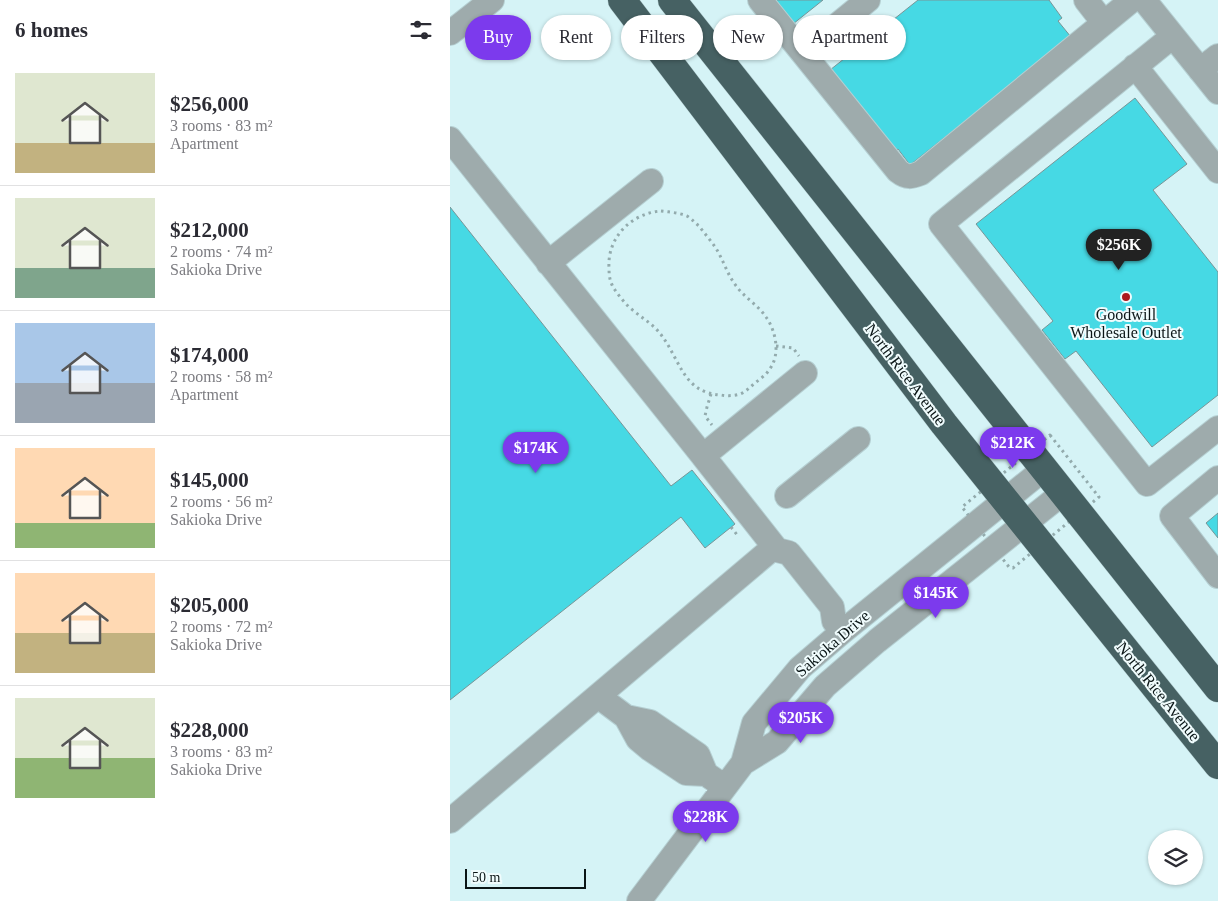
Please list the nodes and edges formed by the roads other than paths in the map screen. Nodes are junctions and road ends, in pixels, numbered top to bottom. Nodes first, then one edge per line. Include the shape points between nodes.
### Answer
1 (492, 0) edge
2 (622, 0) edge
3 (672, 0) edge
4 (760, 0) edge
5 (868, 0) edge
6 (1086, 0) edge
7 (1132, 0) edge
8 (1144, 0) edge
9 (850, 15) edge
10 (1104, 23) junction
11 (450, 33) edge
12 (1173, 36) junction
13 (793, 41) edge
14 (809, 60) edge
15 (1209, 63) edge
16 (1135, 66) junction
17 (1218, 92) edge
18 (450, 139) edge
19 (1218, 171) edge
20 (651, 181) dead end
21 (548, 262) junction
22 (802, 365) road end
23 (1218, 428) edge
24 (858, 439) dead end
25 (703, 456) junction
26 (1044, 469) junction
27 (1218, 478) edge
28 (1064, 493) junction
29 (787, 496) dead end
30 (1005, 500) junction
31 (1025, 524) junction
32 (776, 548) junction
33 (1218, 576) edge
34 (838, 626) junction
35 (1218, 688) edge
36 (598, 696) junction
37 (743, 763) junction
38 (1218, 766) edge
39 (715, 781) junction
40 (450, 821) edge
41 (639, 901) edge

1 - 11 street
2 - 30 highway, North Rice Avenue
3 - 26 highway
4 - 13 street
5 - 9 street
6 - 10 street
7 - 10 street
8 - 12 street
10 - 14 street via 921,173 912,177 903,176 898,171
12 - 15 street
12 - 16 street
15 - 17 street
16 - 19 street
16 - 23 street via 941,224 1147,484
18 - 21 street
20 - 21 street
21 - 25 street
22 - 25 street
24 - 29 street
25 - 32 street
26 - 28 highway
26 - 30 street, Sakioka Drive
27 - 33 street via 1172,516
28 - 31 street, Sakioka Drive
28 - 35 highway
30 - 31 highway, North Rice Avenue
30 - 34 street, Sakioka Drive
31 - 37 street, Sakioka Drive via 877,641 825,686 777,742
31 - 38 highway, North Rice Avenue
32 - 34 street via 776,561 819,615
32 - 36 street
34 - 37 street, Sakioka Drive via 754,723
36 - 39 street via 626,717 638,740 650,749 686,773
36 - 40 street
37 - 39 street, Sakioka Drive
39 - 41 street, Sakioka Drive

